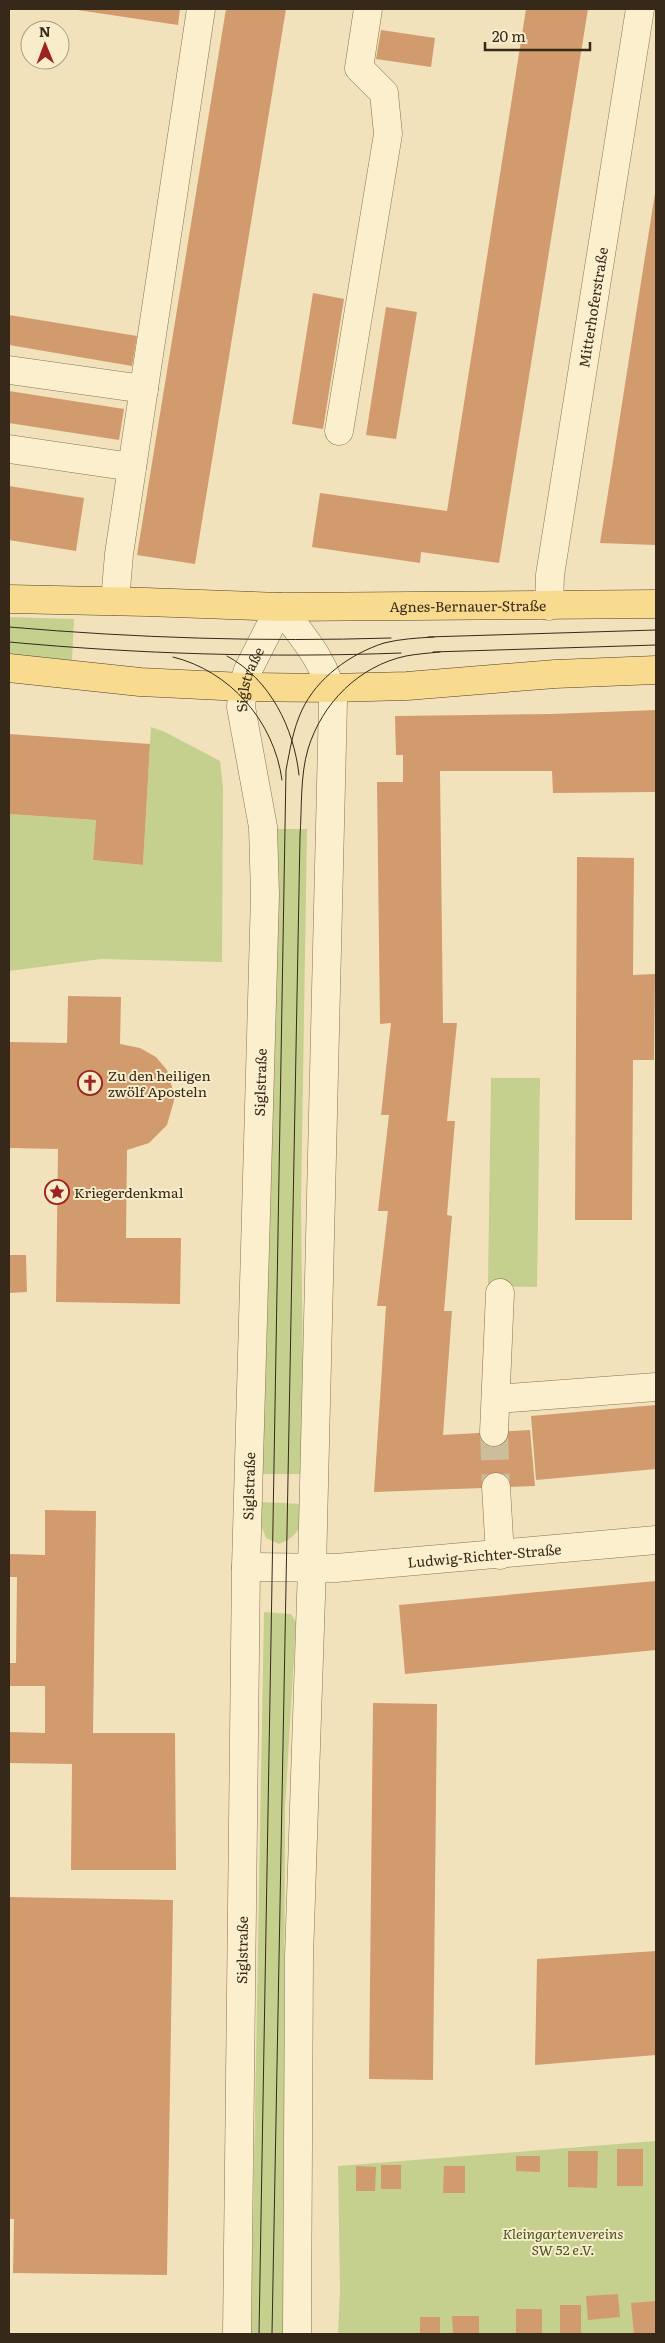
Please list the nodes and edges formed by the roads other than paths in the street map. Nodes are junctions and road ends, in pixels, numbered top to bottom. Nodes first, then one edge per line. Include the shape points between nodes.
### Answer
1 (201, 9) edge
2 (368, 9) edge
3 (640, 9) edge
4 (9, 370) edge
5 (144, 388) junction
6 (339, 432) dead end
7 (9, 449) edge
8 (132, 467) junction
9 (9, 599) edge
10 (115, 601) junction
11 (656, 604) edge
12 (550, 606) junction
13 (280, 608) junction
14 (9, 668) edge
15 (656, 670) edge
16 (243, 687) junction
17 (331, 688) junction
18 (500, 1293) dead end
19 (656, 1387) edge
20 (496, 1399) junction
21 (494, 1432) tunnel mouth
22 (496, 1487) tunnel mouth
23 (656, 1540) edge
24 (500, 1555) junction
25 (246, 1567) junction
26 (312, 1568) junction
27 (237, 2334) edge
28 (297, 2334) edge

1 - 5 street
2 - 6 street via 359,68 384,93 388,134
3 - 12 street, Mitterhoferstraße via 550,574
4 - 5 street
5 - 8 street
7 - 8 street
8 - 10 street
9 - 10 main road, Agnes-Bernauer-Straße
10 - 13 main road, Agnes-Bernauer-Straße
11 - 12 main road, Agnes-Bernauer-Straße
12 - 13 main road, Agnes-Bernauer-Straße
13 - 16 street, Siglstraße via 254,656
13 - 17 street via 316,656
14 - 16 main road via 140,682
15 - 17 main road
16 - 17 main road
16 - 25 street, Siglstraße via 241,707 263,827 265,895
17 - 26 street
18 - 20 street
19 - 20 street
20 - 21 street
22 - 24 street
23 - 24 street, Ludwig-Richter-Straße
24 - 26 street, Ludwig-Richter-Straße
25 - 26 street
25 - 27 street, Siglstraße
26 - 28 street via 299,1957

